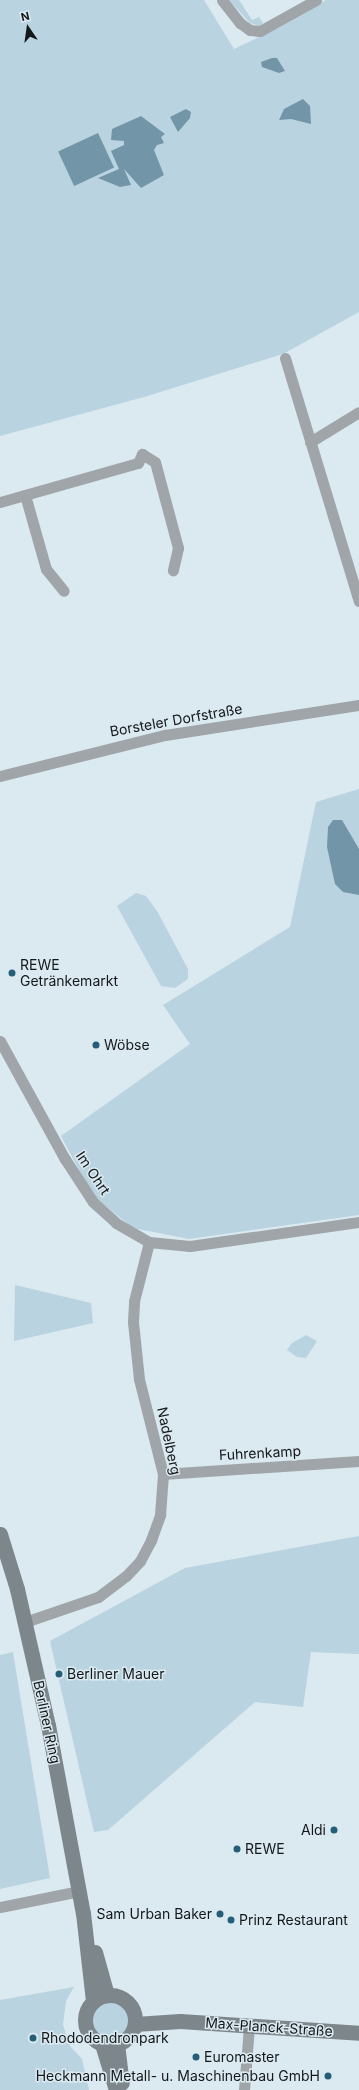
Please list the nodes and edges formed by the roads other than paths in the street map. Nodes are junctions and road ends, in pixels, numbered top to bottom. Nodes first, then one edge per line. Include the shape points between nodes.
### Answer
1 (222, 0) edge
2 (316, 0) edge
3 (285, 358) dead end
4 (359, 412) edge
5 (310, 442) junction
6 (26, 495) junction
7 (0, 502) edge
8 (354, 568) edge
9 (173, 570) dead end
10 (64, 591) dead end
11 (359, 601) edge
12 (359, 705) edge
13 (0, 776) edge
14 (0, 1041) edge
15 (359, 1222) edge
16 (149, 1242) junction
17 (359, 1461) edge
18 (163, 1474) junction
19 (0, 1534) edge
20 (25, 1622) junction
21 (79, 1891) junction
22 (0, 1907) edge
23 (83, 1913) junction
24 (107, 1995) junction
25 (93, 2001) junction
26 (134, 2017) junction
27 (249, 2026) junction
28 (359, 2033) edge
29 (102, 2044) junction
30 (117, 2044) junction
31 (116, 2090) edge
32 (123, 2090) edge
33 (244, 2090) edge

1 - 2 street via 240,24 250,30 260,31
3 - 5 street
4 - 5 street
5 - 8 street
6 - 7 street
6 - 9 street via 138,463 142,454 155,462 178,548
6 - 10 street via 46,569
8 - 11 street
12 - 13 street, Borsteler Dorfstraße via 165,735
14 - 16 street, Im Ohrt via 64,1159 93,1202 116,1223
15 - 16 street, Im Ohrt via 190,1246
16 - 18 street, Nadelberg via 134,1300 133,1328 139,1379
17 - 18 street, Fuhrenkamp
18 - 20 street, Nadelberg via 160,1514 140,1561 126,1576 98,1597
19 - 20 street, Berliner Ring
20 - 21 street, Berliner Ring via 48,1725
21 - 22 street
21 - 23 street, Berliner Ring
23 - 24 street, Berliner Ring
23 - 25 street, Berliner Ring
24 - 25 street
24 - 26 street via 123,1998
25 - 29 street via 86,2013 85,2025 90,2035
26 - 27 street, Max-Planck-Straße
26 - 30 street via 130,2035
27 - 28 street, Max-Planck-Straße
27 - 33 street
29 - 30 street
29 - 31 street
30 - 32 street

